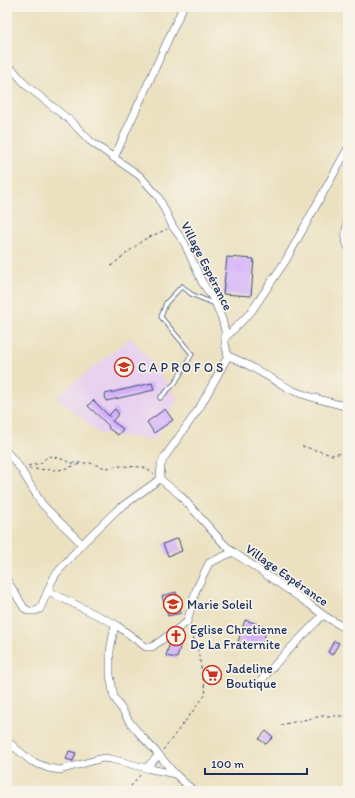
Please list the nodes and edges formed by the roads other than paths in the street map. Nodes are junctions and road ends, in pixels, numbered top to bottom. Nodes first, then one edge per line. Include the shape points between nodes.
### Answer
1 (183, 7) edge
2 (7, 66) edge
3 (11, 70) edge
4 (348, 148) edge
5 (114, 158) junction
6 (348, 219) edge
7 (348, 247) edge
8 (216, 304) junction
9 (225, 338) junction
10 (228, 356) junction
11 (160, 398) dead end
12 (348, 407) edge
13 (7, 452) edge
14 (160, 479) junction
15 (82, 544) junction
16 (233, 552) junction
17 (7, 580) edge
18 (48, 592) junction
19 (323, 616) junction
20 (116, 624) junction
21 (348, 630) edge
22 (259, 683) dead end
23 (7, 741) edge
24 (159, 755) junction
25 (146, 768) junction
26 (175, 774) junction
27 (186, 784) junction
28 (181, 791) edge
29 (194, 791) edge

1 - 5 street
2 - 3 street, Village Espérance
3 - 5 street, Village Espérance via 72,122 90,141
4 - 9 street via 286,260 251,312
5 - 8 street, Village Espérance via 140,176 158,196
6 - 7 street
8 - 9 street, Village Espérance
8 - 11 lane via 191,294 182,286 166,303 160,317 192,354 175,383
9 - 10 street, Village Espérance
10 - 12 street via 242,361 296,392
10 - 14 street via 200,407 164,458
13 - 15 street via 42,504
14 - 15 street via 117,510
14 - 16 street, Village Espérance via 180,495
15 - 18 street via 56,574
16 - 19 street, Village Espérance
16 - 20 street via 209,563 196,590 187,622 152,647 146,647
17 - 18 street via 24,608 29,611 40,609
18 - 20 street
19 - 21 street, Village Espérance
19 - 22 street
20 - 24 street via 110,651 113,693 129,721
23 - 25 street via 31,761 48,768 60,770 103,758
24 - 25 street
24 - 26 street
25 - 26 street
26 - 27 street
27 - 28 lane
27 - 29 street

